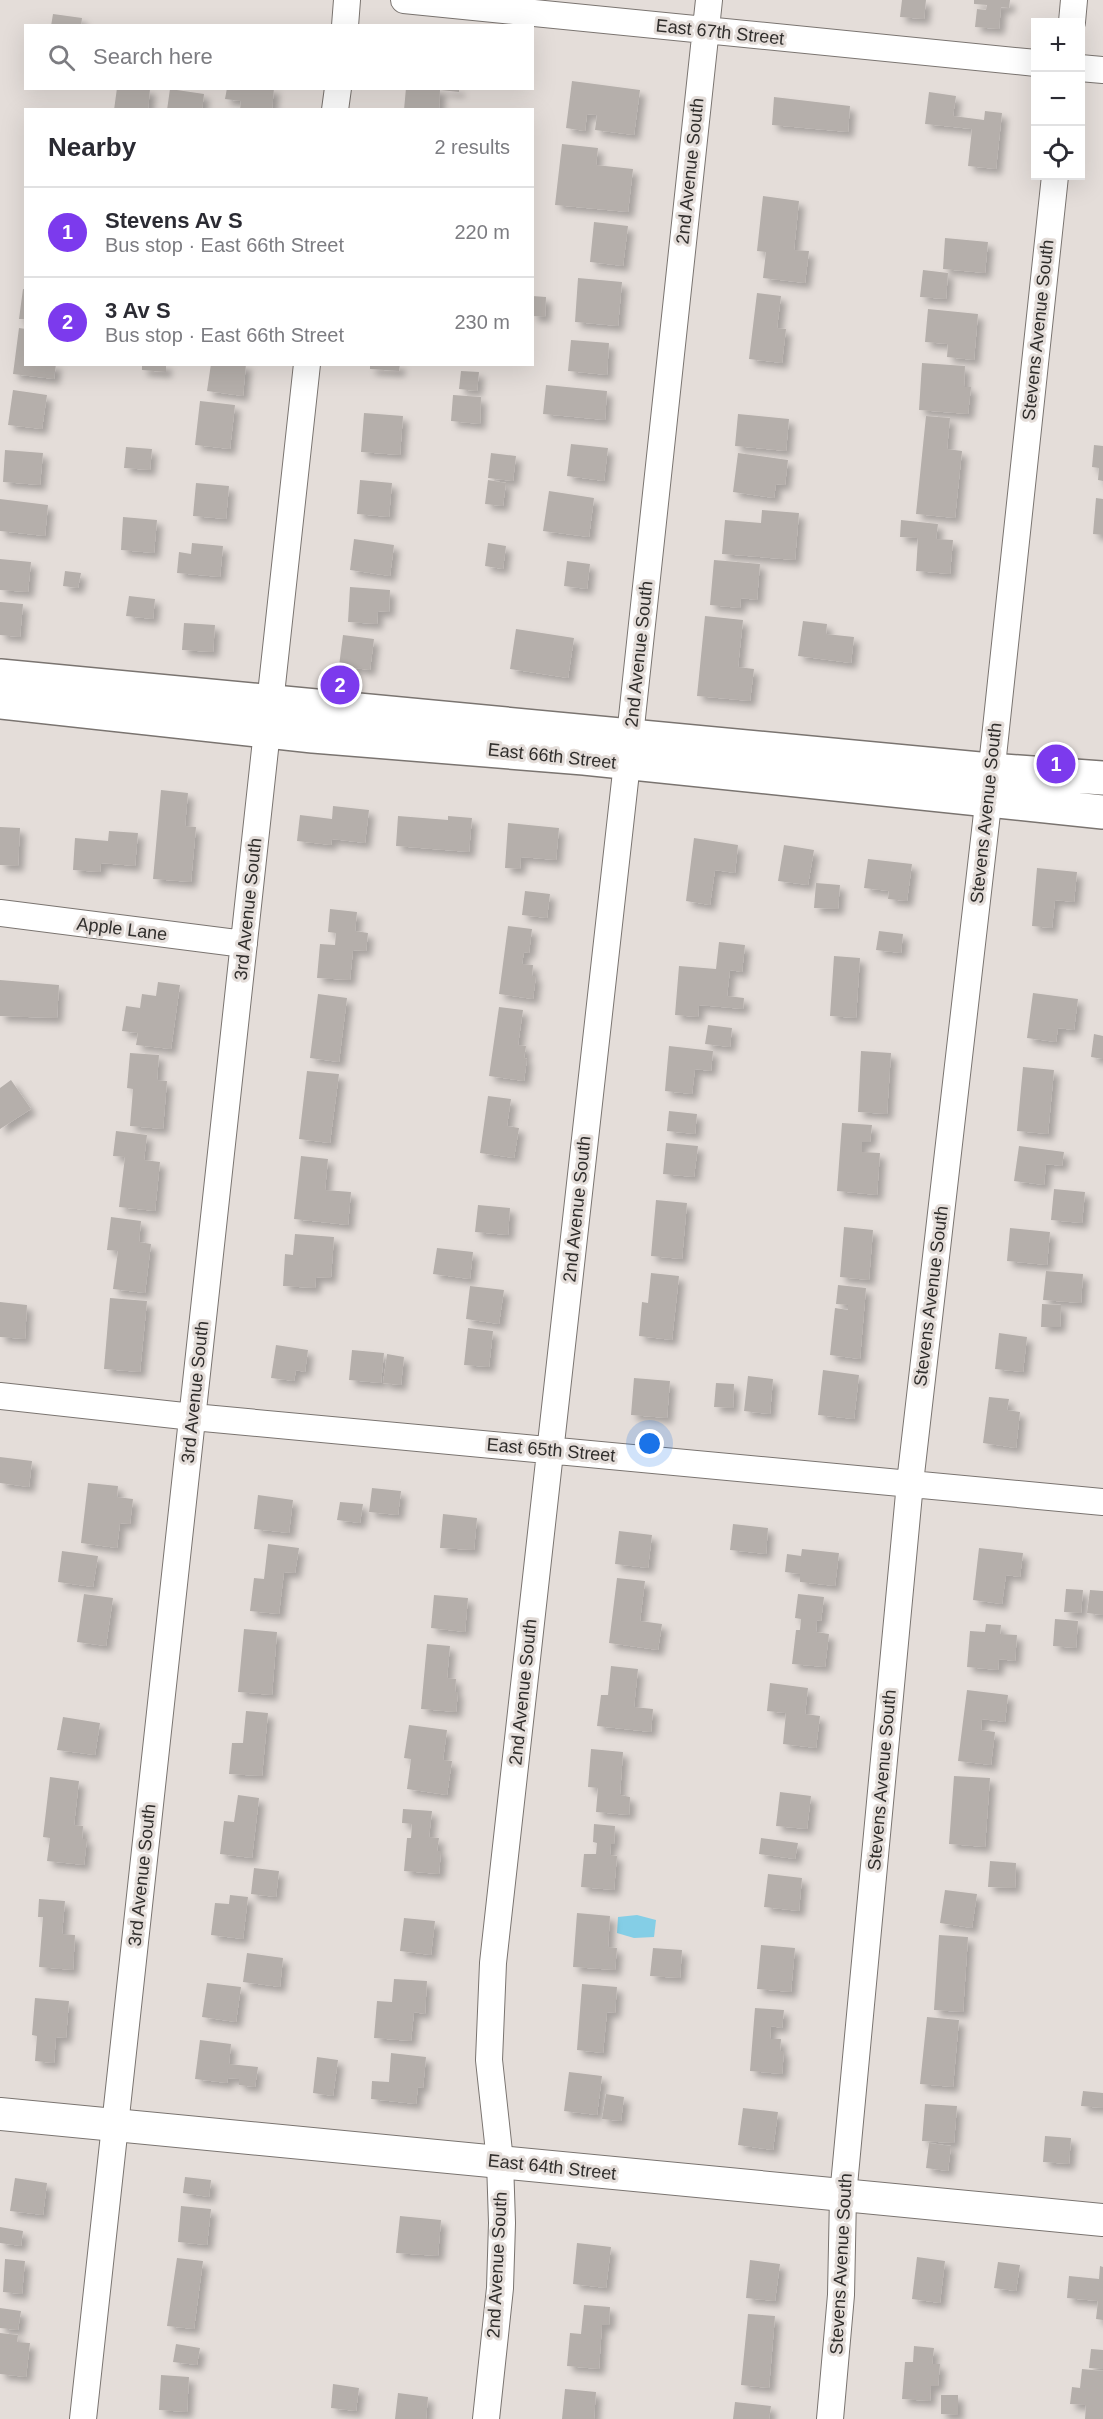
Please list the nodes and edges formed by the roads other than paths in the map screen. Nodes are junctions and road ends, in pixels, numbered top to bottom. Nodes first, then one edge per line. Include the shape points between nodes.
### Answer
1 (347, 0) edge
2 (404, 0) edge
3 (709, 0) edge
4 (1074, 0) edge
5 (1072, 18) edge
6 (345, 24) edge
7 (706, 30) junction
8 (1031, 63) edge
9 (1085, 68) edge
10 (1103, 70) edge
11 (338, 90) edge
12 (335, 108) edge
13 (1055, 180) edge
14 (307, 366) edge
15 (0, 676) edge
16 (0, 702) edge
17 (269, 716) junction
18 (628, 750) junction
19 (1103, 778) edge
20 (989, 785) junction
21 (1103, 812) edge
22 (0, 913) edge
23 (244, 944) junction
24 (0, 1396) edge
25 (192, 1417) junction
26 (550, 1449) junction
27 (910, 1482) junction
28 (1103, 1502) edge
29 (0, 2114) edge
30 (115, 2125) junction
31 (500, 2162) junction
32 (843, 2196) junction
33 (1103, 2220) edge
34 (83, 2419) edge
35 (486, 2419) edge
36 (830, 2419) edge

1 - 6 street
2 - 7 street, East 67th Street
3 - 7 street, 2nd Avenue South
4 - 5 street
7 - 8 street, East 67th Street
7 - 18 street, 2nd Avenue South
9 - 10 street
11 - 12 street
13 - 20 street, Stevens Avenue South
14 - 17 street, 3rd Avenue South
15 - 17 main road, East 66th Street
16 - 17 main road, East 66th Street
17 - 18 main road, East 66th Street
17 - 23 street, 3rd Avenue South
18 - 20 main road, East 66th Street
18 - 26 street, 2nd Avenue South
19 - 20 main road, East 66th Street
20 - 21 main road, East 66th Street
20 - 27 street, Stevens Avenue South
22 - 23 street, Apple Lane
23 - 25 street, 3rd Avenue South
24 - 25 street, East 65th Street
25 - 26 street, East 65th Street
25 - 30 street, 3rd Avenue South
26 - 27 street, East 65th Street
26 - 31 street, 2nd Avenue South via 493,1963 489,2060
27 - 28 street, East 65th Street
27 - 32 street, Stevens Avenue South
29 - 30 street, East 64th Street
30 - 31 street, East 64th Street
30 - 34 street, 3rd Avenue South
31 - 32 street, East 64th Street
31 - 35 street, 2nd Avenue South via 500,2288
32 - 33 street, East 64th Street
32 - 36 street, Stevens Avenue South via 841,2295

